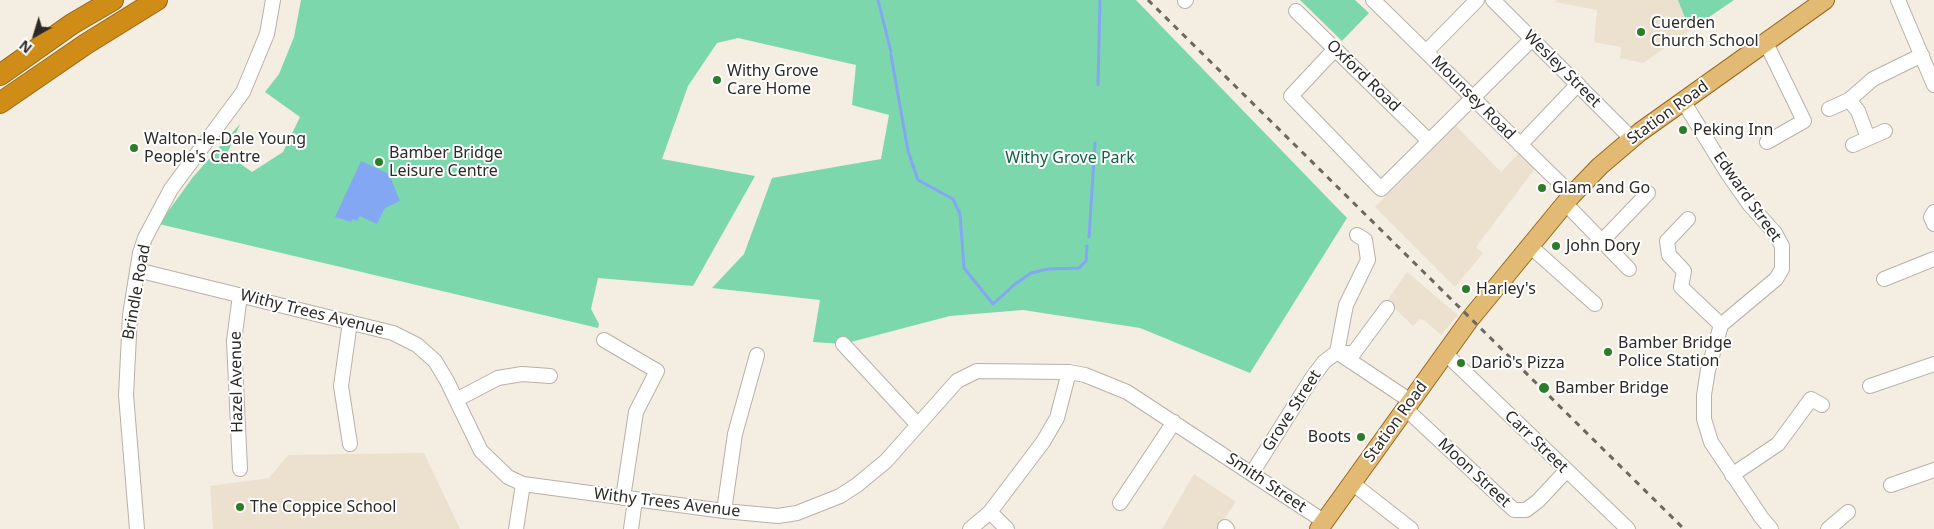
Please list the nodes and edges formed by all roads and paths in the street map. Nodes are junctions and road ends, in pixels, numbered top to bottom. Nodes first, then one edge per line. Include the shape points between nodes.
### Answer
1 (112, 0) edge
2 (157, 0) edge
3 (273, 0) edge
4 (1373, 0) edge
5 (1477, 0) edge
6 (1493, 0) edge
7 (1824, 0) edge
8 (1898, 0) edge
9 (1296, 11) dead end
10 (1532, 40) junction
11 (1766, 43) junction
12 (1335, 49) junction
13 (1426, 52) junction
14 (1922, 55) junction
15 (0, 75) edge
16 (1578, 84) junction
17 (1934, 85) edge
18 (1474, 98) junction
19 (1683, 100) junction
20 (1850, 100) junction
21 (0, 103) edge
22 (1829, 109) dead end
23 (1885, 131) dead end
24 (1868, 138) junction
25 (1632, 139) junction
26 (1429, 142) junction
27 (1767, 142) dead end
28 (1520, 145) junction
29 (1853, 145) dead end
30 (1648, 193) dead end
31 (1568, 199) junction
32 (1934, 212) edge
33 (1688, 220) dead end
34 (1934, 224) edge
35 (1357, 235) dead end
36 (1602, 241) junction
37 (1530, 246) junction
38 (1934, 259) edge
39 (1629, 268) dead end
40 (137, 270) junction
41 (1884, 279) dead end
42 (240, 295) junction
43 (1595, 304) dead end
44 (1387, 308) dead end
45 (350, 322) junction
46 (1722, 325) junction
47 (604, 340) dead end
48 (843, 344) dead end
49 (1337, 352) junction
50 (1445, 354) junction
51 (757, 355) dead end
52 (1934, 364) edge
53 (1068, 372) junction
54 (550, 376) dead end
55 (1870, 386) dead end
56 (456, 400) junction
57 (1822, 405) dead end
58 (1410, 406) junction
59 (1174, 422) junction
60 (918, 425) junction
61 (350, 444) dead end
62 (1208, 444) joint
63 (240, 469) dead end
64 (1934, 470) edge
65 (1566, 471) junction
66 (1252, 473) junction
67 (1732, 475) junction
68 (523, 484) junction
69 (1352, 484) junction
70 (1891, 485) dead end
71 (629, 499) junction
72 (1120, 503) dead end
73 (724, 511) junction
74 (990, 512) junction
75 (1848, 512) dead end
76 (1322, 525) edge
77 (137, 529) edge
78 (516, 529) edge
79 (631, 529) edge
80 (970, 529) edge
81 (1008, 529) edge
82 (1411, 529) edge
83 (1628, 529) edge
84 (1772, 529) edge
85 (1828, 529) edge

1 - 15 highway
2 - 21 highway
3 - 40 street, Brindle Road via 267,34 250,78 224,120 171,189 145,238
4 - 13 street, Mounsey Road
5 - 13 street
6 - 10 street, Wesley Street
7 - 11 main road, Station Road
8 - 14 street
9 - 12 street, Oxford Road
10 - 16 street, Wesley Street
10 - 18 street
11 - 19 main road, Station Road
11 - 27 street via 1804,121
12 - 26 street, Oxford Road
12 - 26 street via 1291,96 1381,189
13 - 18 street, Mounsey Road
14 - 17 street
14 - 20 street via 1873,79
16 - 25 street, Wesley Street
16 - 28 street
18 - 26 street
18 - 28 street, Mounsey Road
19 - 25 main road, Station Road
19 - 46 street, Edward Street via 1728,174 1782,246 1782,269 1776,279
20 - 22 street
20 - 24 street
23 - 24 street
24 - 29 street
25 - 31 main road, Station Road
28 - 31 street, Mounsey Road
30 - 36 street
31 - 36 street, Mounsey Road
31 - 37 main road, Station Road
32 - 34 street via 1931,217
33 - 46 street via 1667,242 1669,256 1684,271 1681,288
35 - 49 street via 1365,240 1368,260 1346,305
36 - 39 street, Mounsey Road
37 - 43 street
37 - 50 main road, Station Road
38 - 41 street
40 - 42 street, Withy Trees Avenue
40 - 77 street, Brindle Road via 127,352 126,395
42 - 45 street, Withy Trees Avenue
42 - 63 street, Hazel Avenue via 234,341
44 - 49 street via 1353,354
45 - 56 street, Withy Trees Avenue via 393,333 417,345 435,361
45 - 61 street via 341,386
46 - 67 street via 1708,370 1704,420 1711,442
47 - 71 street via 656,371 636,412
48 - 60 street
49 - 58 street, Moon Street
49 - 66 street, Grove Street via 1312,378
50 - 58 main road, Station Road
50 - 65 street, Carr Street
51 - 73 street via 735,434
52 - 55 street
53 - 59 street, Withy Trees Avenue via 1127,392
53 - 60 street, Withy Trees Avenue via 977,371 957,381
53 - 74 street via 1057,418 1019,476
54 - 56 street via 522,374 498,378
56 - 68 street, Withy Trees Avenue via 481,451 502,472
57 - 67 street via 1811,399 1778,444
58 - 65 street, Moon Street via 1514,510 1526,510 1538,501
58 - 69 main road, Station Road
59 - 62 street, Withy Trees Avenue
59 - 72 street
60 - 73 street, Withy Trees Avenue via 886,461 840,496 798,513 778,516
62 - 66 street, Smith Street
64 - 70 street
65 - 83 street, Carr Street
66 - 76 street, Smith Street
67 - 84 street
68 - 71 street, Withy Trees Avenue
68 - 78 street
69 - 76 main road, Station Road
69 - 82 street
71 - 73 street, Withy Trees Avenue
71 - 79 street
74 - 80 street
74 - 81 street
75 - 85 street

